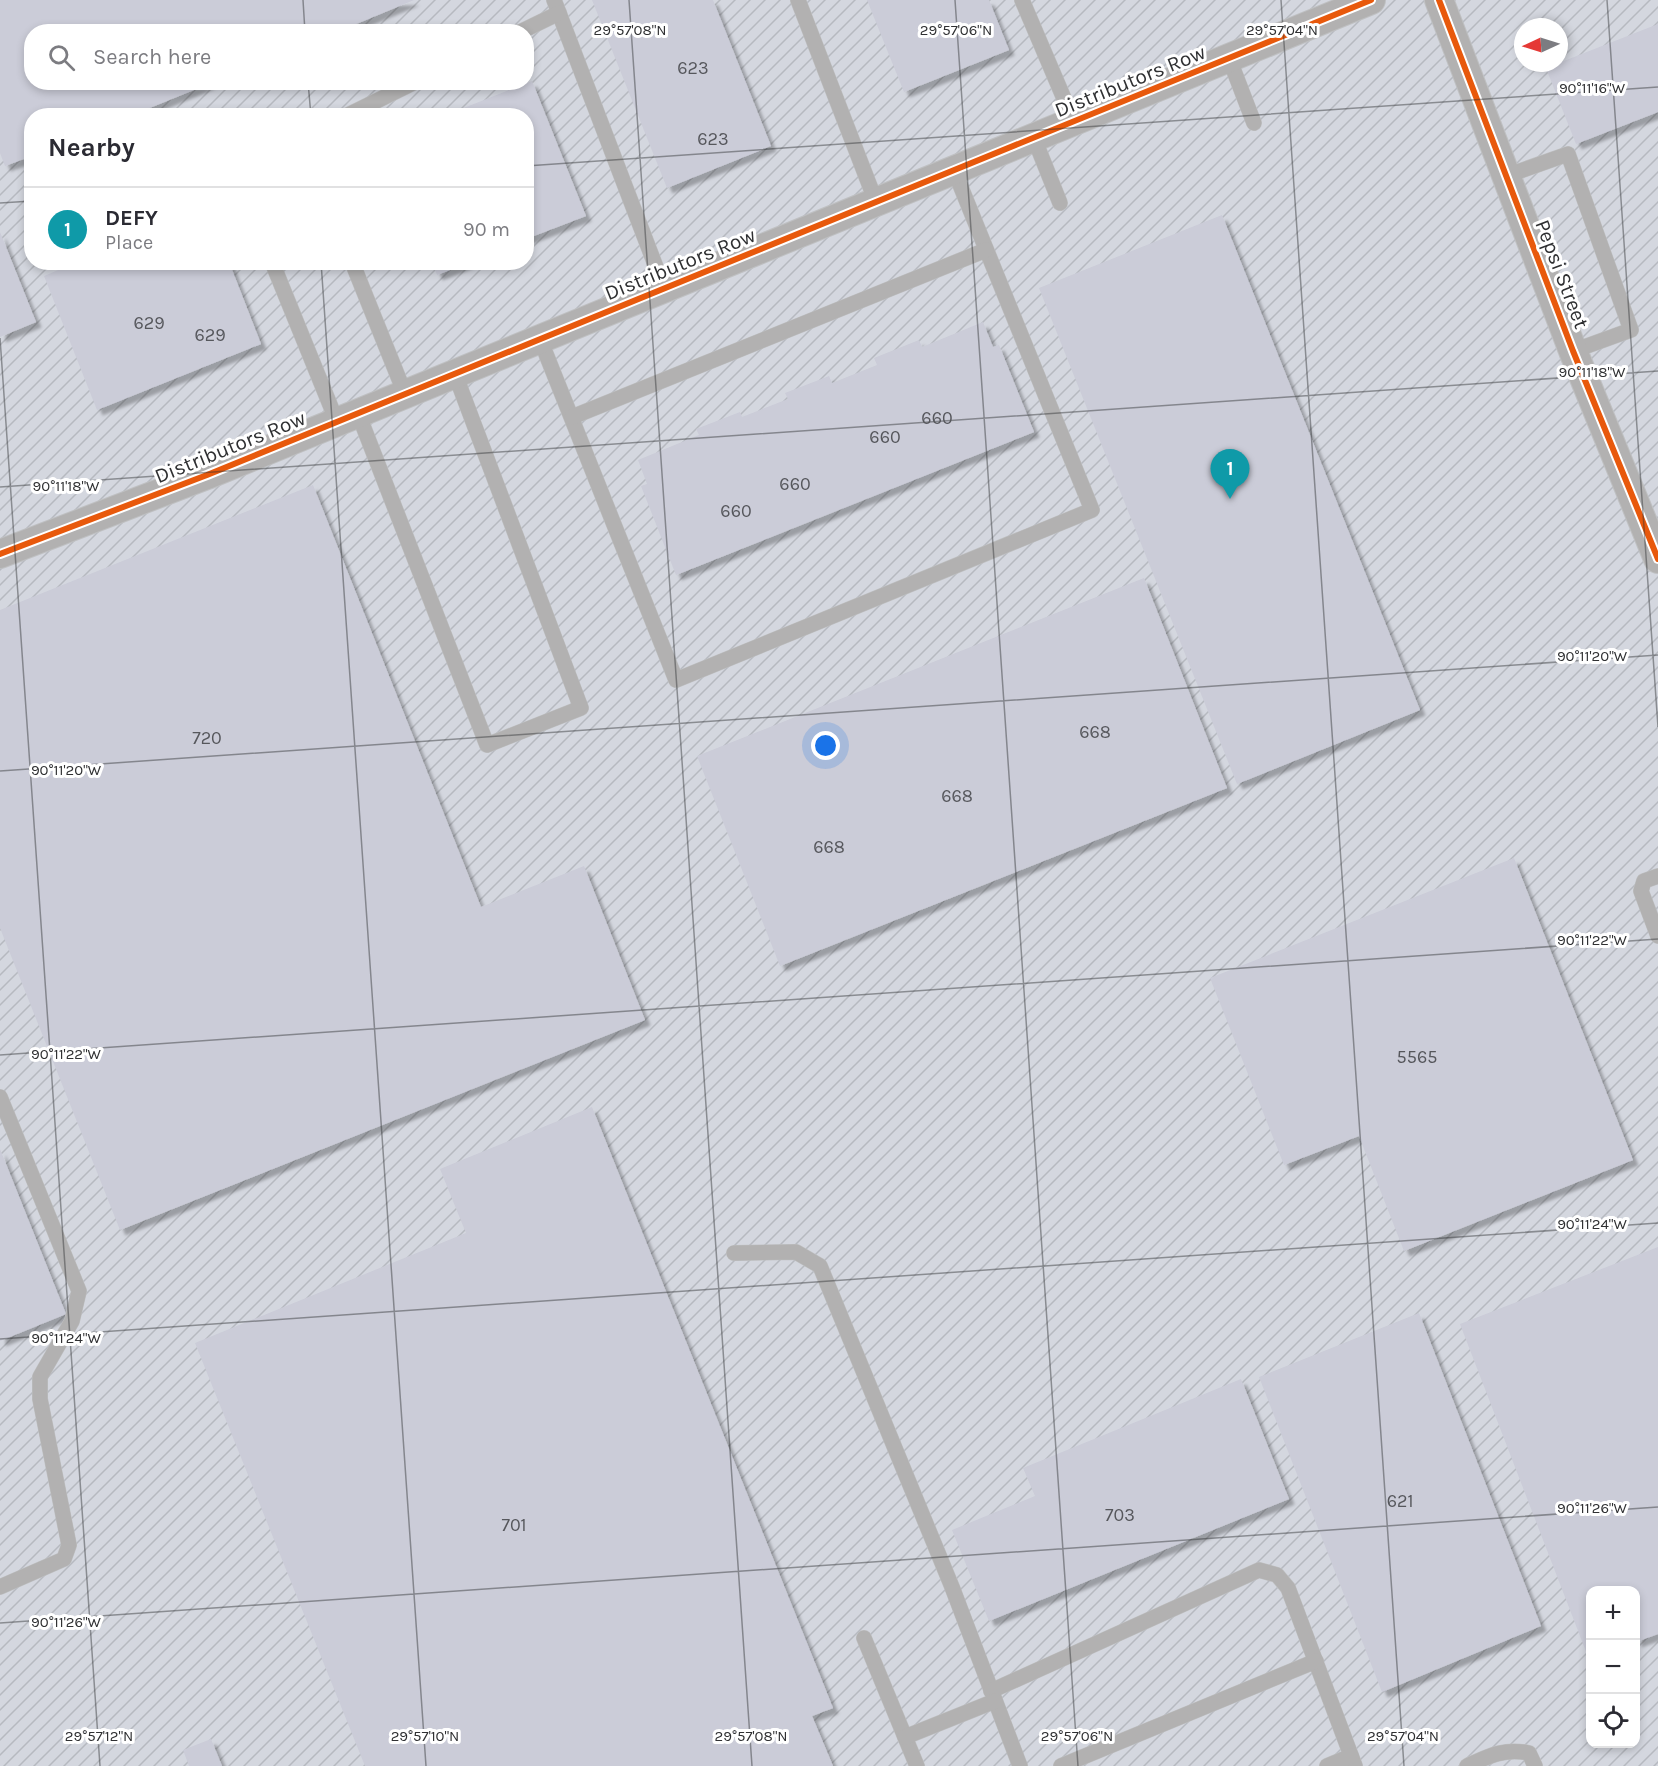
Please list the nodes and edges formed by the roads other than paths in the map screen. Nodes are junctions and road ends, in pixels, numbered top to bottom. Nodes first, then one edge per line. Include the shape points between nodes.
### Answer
1 (798, 0) edge
2 (1022, 0) edge
3 (1371, 0) edge
4 (1439, 0) edge
5 (556, 7) edge
6 (532, 24) edge
7 (1229, 58) junction
8 (399, 90) edge
9 (362, 108) edge
10 (1074, 122) junction
11 (1254, 123) dead end
12 (1034, 138) junction
13 (954, 170) junction
14 (1506, 176) junction
15 (876, 202) junction
16 (1060, 203) dead end
17 (986, 250) junction
18 (276, 270) edge
19 (355, 270) edge
20 (664, 288) junction
21 (540, 339) junction
22 (1573, 351) junction
23 (455, 374) junction
24 (405, 394) junction
25 (348, 417) junction
26 (572, 417) junction
27 (1657, 552) edge
28 (0, 554) edge
29 (1658, 876) edge
30 (1658, 936) edge
31 (0, 1097) edge
32 (734, 1253) dead end
33 (0, 1587) edge
34 (864, 1638) dead end
35 (1316, 1660) junction
36 (993, 1696) junction
37 (905, 1737) junction
38 (1353, 1761) edge
39 (917, 1766) edge
40 (1020, 1766) edge
41 (1061, 1766) edge
42 (1327, 1766) edge
43 (1467, 1766) edge
44 (1535, 1766) edge

1 - 15 lane
2 - 10 lane
3 - 7 street, Distributors Row
4 - 14 street, Pepsi Street
5 - 6 lane
5 - 20 lane
7 - 10 street, Distributors Row
7 - 11 lane
8 - 9 lane
10 - 12 street, Distributors Row
12 - 13 street, Distributors Row
12 - 16 lane
13 - 15 street, Distributors Row
13 - 17 lane
14 - 22 street, Pepsi Street
14 - 22 lane via 1568,154 1630,330
15 - 20 street, Distributors Row
17 - 26 lane
17 - 26 lane via 1092,510 676,680
18 - 25 lane
19 - 24 lane
20 - 21 street, Distributors Row
21 - 23 street, Distributors Row
21 - 26 lane
22 - 27 street, Pepsi Street
23 - 24 street, Distributors Row
23 - 25 lane via 581,708 487,745
24 - 25 street, Distributors Row
25 - 28 street, Distributors Row
29 - 30 lane via 1644,881 1641,891
31 - 33 lane via 79,1291 72,1321 40,1377 40,1399 69,1545 64,1559
32 - 36 lane via 796,1252 819,1266
34 - 37 lane
35 - 36 lane via 1288,1588 1277,1575 1259,1570
35 - 38 lane
35 - 41 lane
36 - 37 lane
36 - 40 lane
37 - 39 lane
38 - 42 lane
43 - 44 lane via 1500,1751 1513,1750 1529,1753

